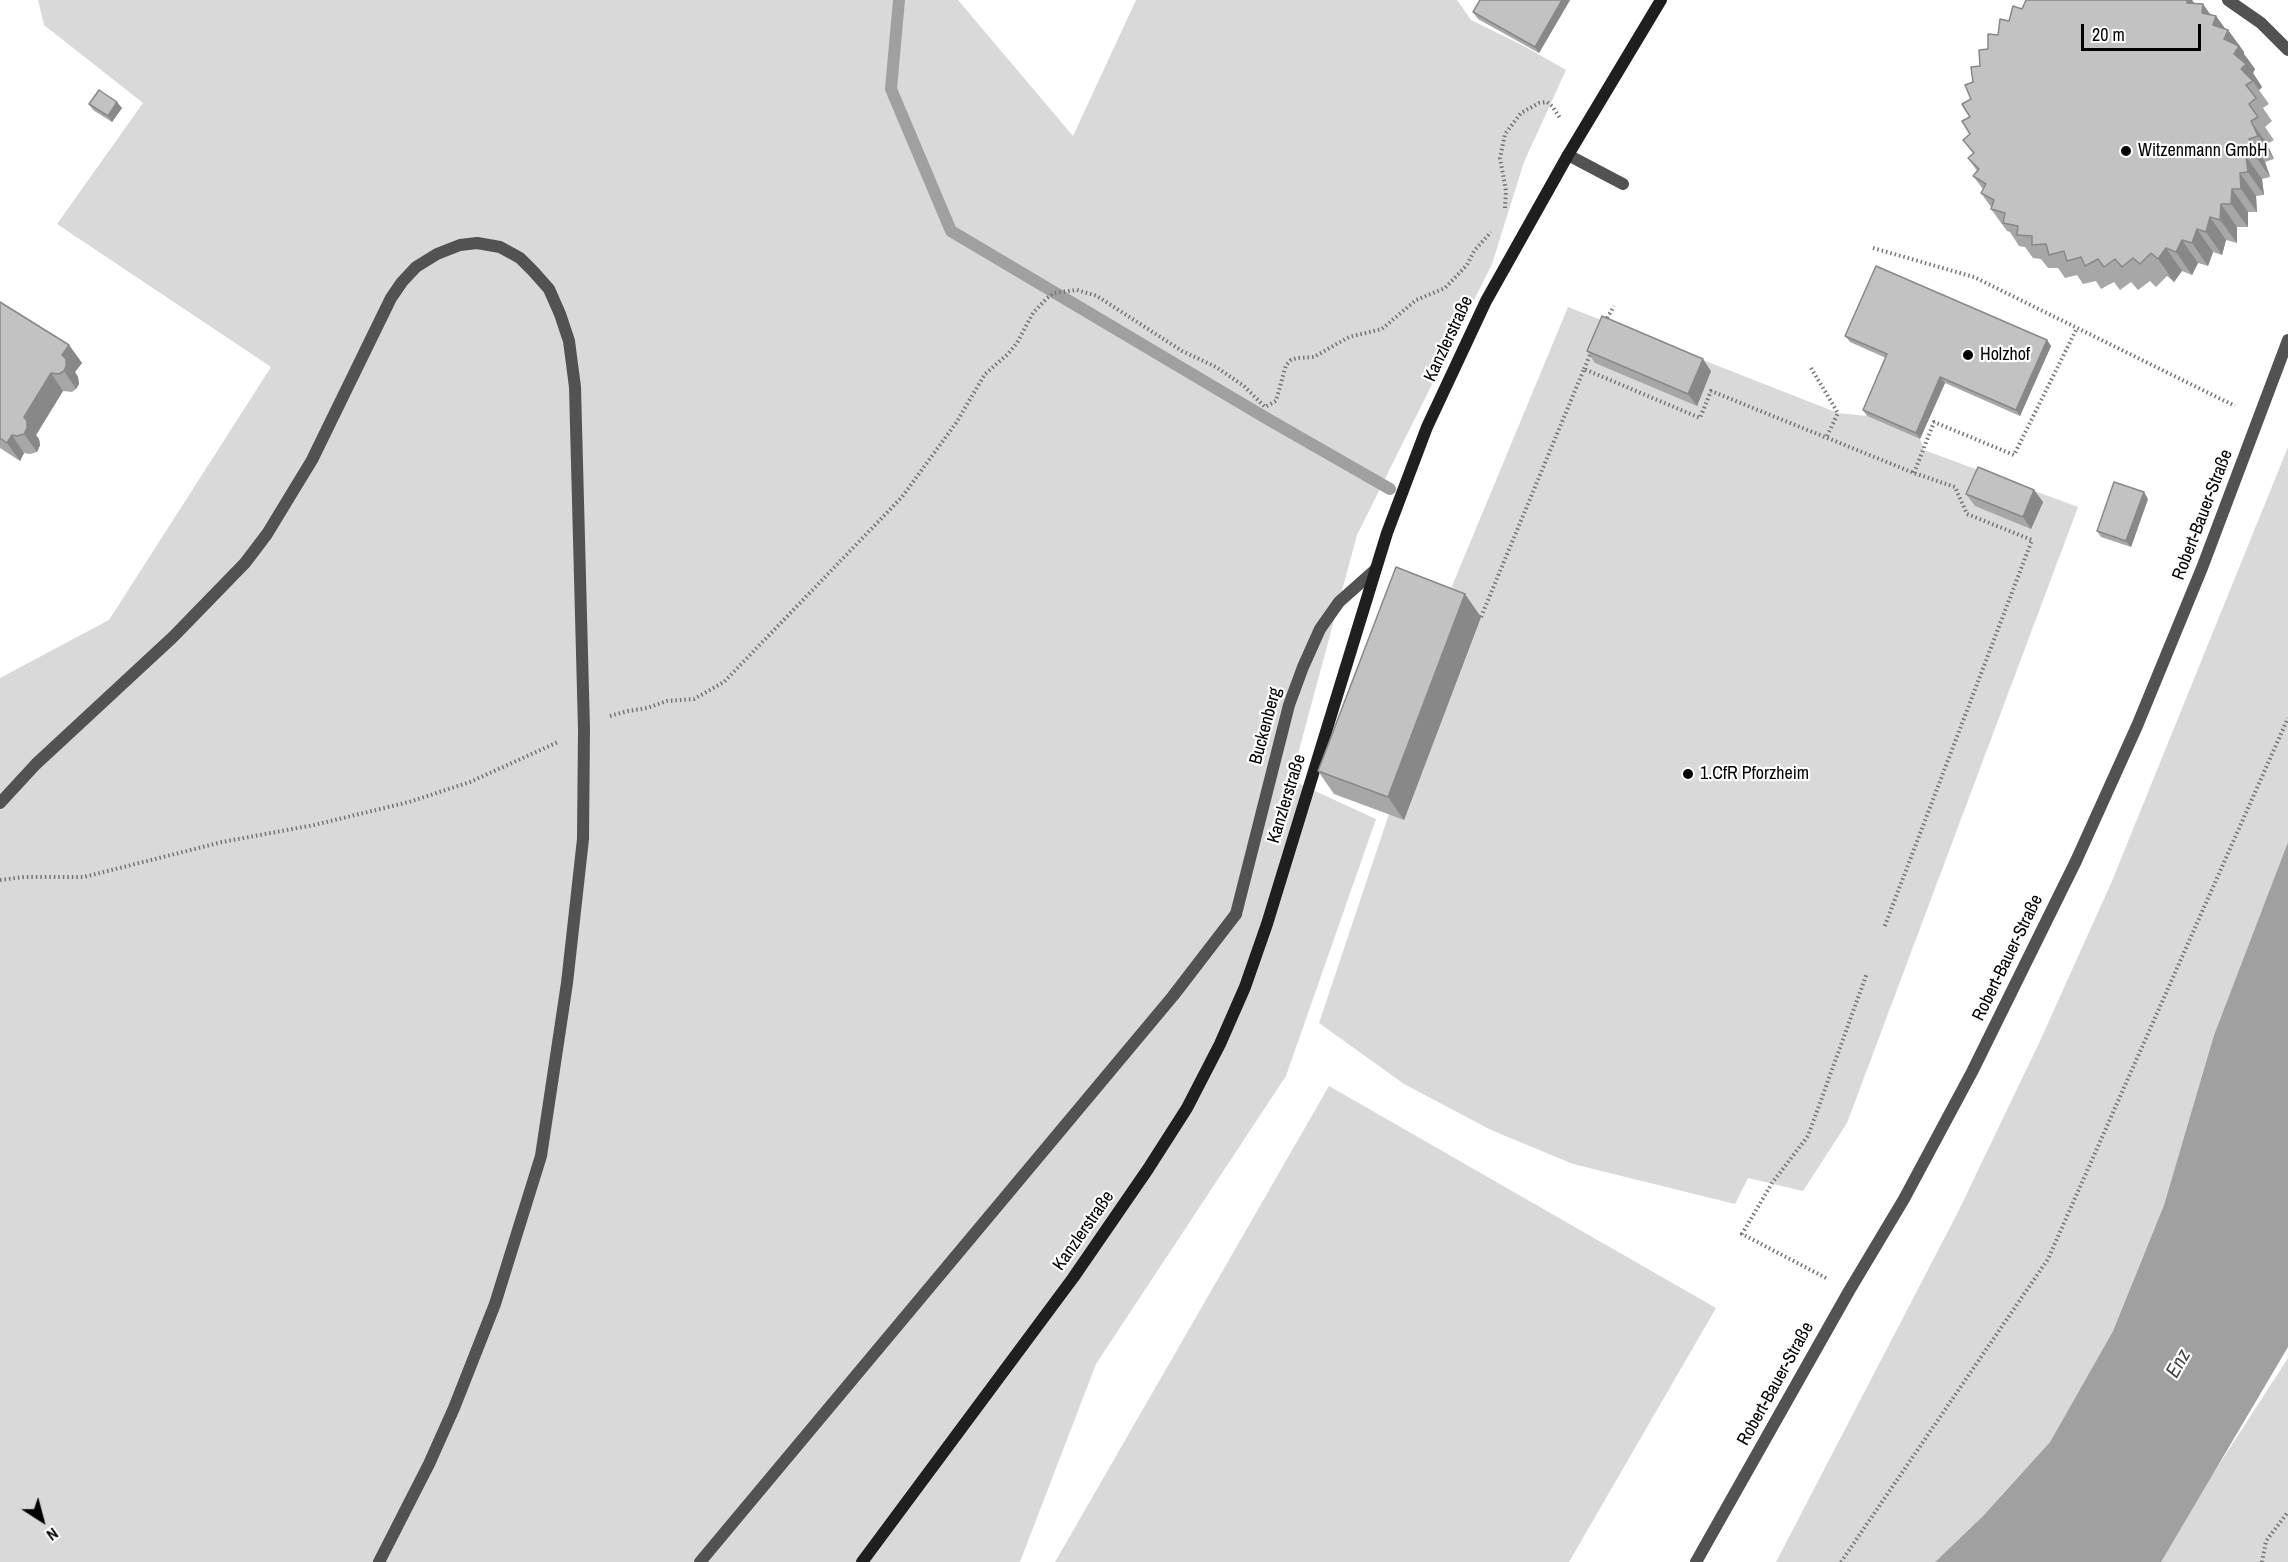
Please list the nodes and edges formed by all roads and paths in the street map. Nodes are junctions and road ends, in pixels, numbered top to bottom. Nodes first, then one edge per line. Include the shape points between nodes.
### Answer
1 (1661, 0) edge
2 (2228, 0) edge
3 (2288, 50) edge
4 (1562, 127) dead end
5 (1568, 155) junction
6 (1623, 184) dead end
7 (1504, 214) dead end
8 (1494, 230) dead end
9 (1873, 248) dead end
10 (1614, 306) dead end
11 (2077, 328) junction
12 (1601, 331) edge
13 (2288, 340) edge
14 (1597, 341) edge
15 (1811, 368) dead end
16 (1584, 369) junction
17 (2259, 418) junction
18 (1826, 438) junction
19 (1914, 473) junction
20 (1375, 570) junction
21 (1481, 616) dead end
22 (2288, 718) edge
23 (584, 729) junction
24 (0, 803) edge
25 (0, 880) edge
26 (1884, 928) dead end
27 (1867, 973) dead end
28 (1849, 1291) junction
29 (2288, 1512) edge
30 (379, 1562) edge
31 (700, 1562) edge
32 (862, 1562) edge
33 (1696, 1562) edge
34 (1841, 1562) edge
35 (2262, 1562) edge

1 - 5 main road, Kanzlerstraße
2 - 3 street via 2261,23
4 - 7 path via 1560,118 1546,102 1521,113 1505,134 1500,158 1506,191
5 - 6 street
5 - 20 main road, Kanzlerstraße via 1486,301 1427,427
8 - 23 path via 1445,288 1416,300 1383,329 1349,337 1314,357 1291,360 1276,401 1265,407 1216,367 1182,351 1097,296 1077,290 1054,293 1033,312 1017,344 985,374 956,423 903,497 724,682 694,699 628,711
9 - 11 path via 1974,277
10 - 12 path
11 - 17 path
11 - 19 path via 2014,455 1934,422
13 - 17 street, Robert-Bauer-Straße
14 - 16 path
15 - 18 path via 1838,414
16 - 18 path via 1700,418 1711,391
16 - 21 path
17 - 28 street, Robert-Bauer-Straße via 2137,726 2076,861 1966,1083
18 - 19 path
19 - 26 path via 1955,487 1967,514 2032,540
20 - 31 street, Buckenberg via 1339,602 1320,629 1303,667 1289,705 1236,914 1173,996
20 - 32 main road, Kanzlerstraße via 1267,924 1216,1053 1176,1126 1079,1269
22 - 34 path via 2048,1259
23 - 24 street via 576,387 569,341 549,289 520,258 500,247 460,245 416,267 396,290 312,460 245,563
23 - 25 path via 470,782 409,802 222,842 84,877
23 - 30 street via 583,839 567,983 541,1156 495,1304 471,1366 429,1464
27 - 28 path via 1808,1136 1772,1183 1742,1234
28 - 33 street, Robert-Bauer-Straße
29 - 35 path via 2266,1541

